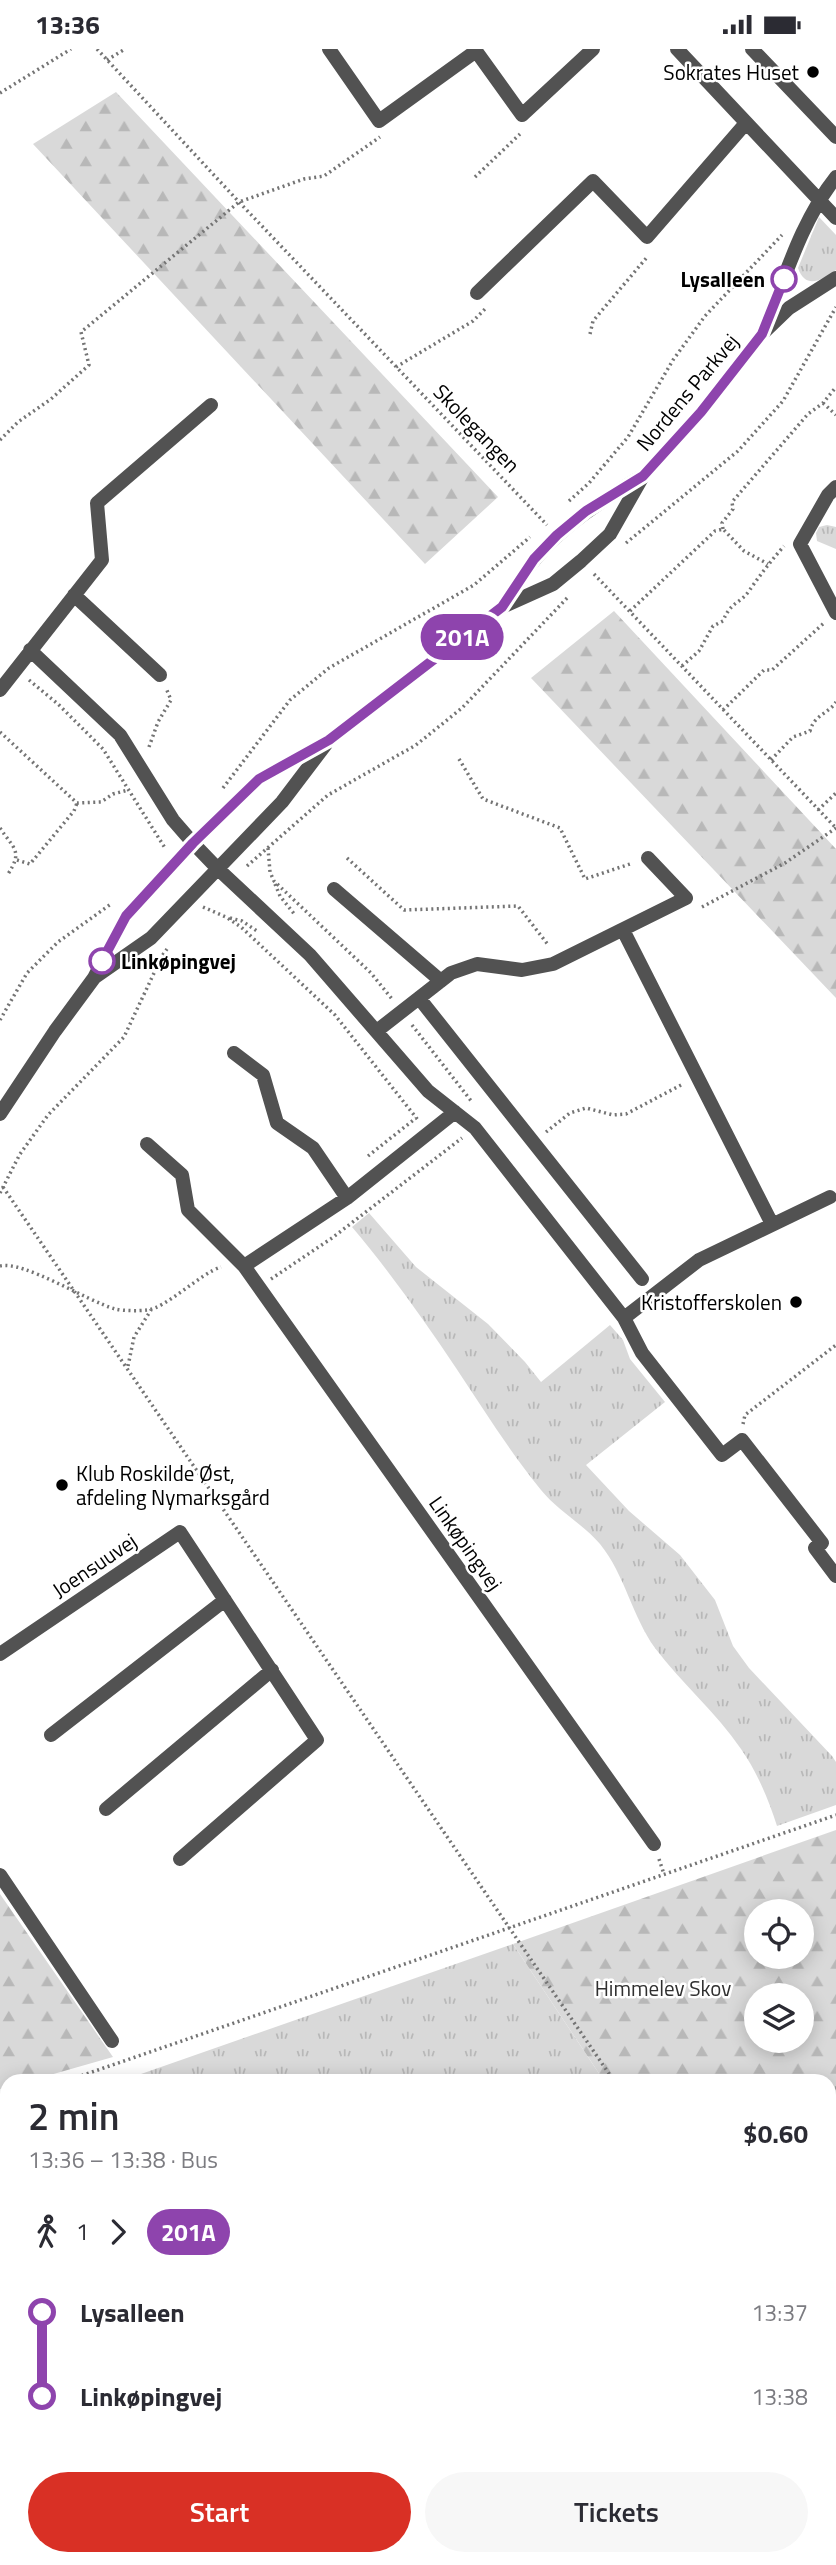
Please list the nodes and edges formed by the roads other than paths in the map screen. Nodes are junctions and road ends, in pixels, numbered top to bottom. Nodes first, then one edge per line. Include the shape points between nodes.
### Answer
1 (329, 49) edge
2 (593, 49) edge
3 (677, 49) edge
4 (752, 49) edge
5 (746, 123) junction
6 (836, 137) edge
7 (836, 177) edge
8 (818, 199) junction
9 (836, 218) edge
10 (836, 278) edge
11 (477, 293) dead end
12 (762, 334) junction
13 (211, 405) dead end
14 (643, 476) junction
15 (836, 487) edge
16 (74, 595) junction
17 (502, 607) junction
18 (836, 612) edge
19 (30, 650) junction
20 (160, 675) road end
21 (0, 691) edge
22 (329, 740) junction
23 (193, 843) junction
24 (648, 858) road end
25 (216, 868) junction
26 (334, 889) dead end
27 (623, 929) junction
28 (94, 978) junction
29 (441, 981) junction
30 (419, 998) junction
31 (378, 1030) junction
32 (234, 1053) dead end
33 (456, 1112) junction
34 (0, 1114) edge
35 (147, 1144) dead end
36 (830, 1197) dead end
37 (347, 1198) junction
38 (772, 1224) junction
39 (244, 1266) junction
40 (642, 1279) dead end
41 (624, 1318) junction
42 (836, 1576) edge
43 (225, 1600) junction
44 (0, 1654) edge
45 (272, 1670) junction
46 (51, 1735) dead end
47 (106, 1809) dead end
48 (654, 1844) dead end
49 (180, 1859) dead end
50 (0, 1875) edge
51 (112, 2041) dead end

1 - 2 street via 379,121 476,51 522,115
3 - 5 street
4 - 6 street
5 - 8 street
5 - 11 street via 647,237 593,181
7 - 8 street, Nordens Parkvej
8 - 9 street
8 - 12 street, Nordens Parkvej
10 - 12 street, Nordens Parkvej via 789,308
12 - 14 street, Nordens Parkvej
13 - 16 street via 97,503 102,560
14 - 17 street, Nordens Parkvej via 557,535 534,559
14 - 17 street, Nordens Parkvej via 610,534 581,561 553,584
15 - 18 street via 800,544
16 - 19 street
16 - 20 street
17 - 22 street, Nordens Parkvej
19 - 21 street
19 - 23 street via 120,735
22 - 23 street, Nordens Parkvej via 259,779
22 - 25 street, Nordens Parkvej via 282,802
23 - 25 street
23 - 28 street, Nordens Parkvej via 126,916
24 - 27 street via 686,898
25 - 28 street, Nordens Parkvej via 151,938
25 - 31 street via 310,955
26 - 29 street
27 - 29 street via 553,964 522,970 477,964
27 - 38 street
28 - 34 street, Nordens Parkvej
29 - 30 street
30 - 31 street
30 - 40 street
31 - 33 street via 428,1091
32 - 37 street via 262,1075 277,1123 313,1148
33 - 37 street
33 - 41 street via 475,1128
35 - 39 street, Linkøpingvej via 182,1175 188,1210
36 - 38 street
37 - 39 street
38 - 41 street via 699,1260
39 - 48 street, Linkøpingvej
41 - 42 street via 642,1353 722,1455 742,1440 822,1543 815,1548
43 - 44 street, Joensuuvej via 180,1532
43 - 45 street, Joensuuvej
43 - 46 street
45 - 47 street
45 - 49 street, Joensuuvej via 317,1740
50 - 51 street

